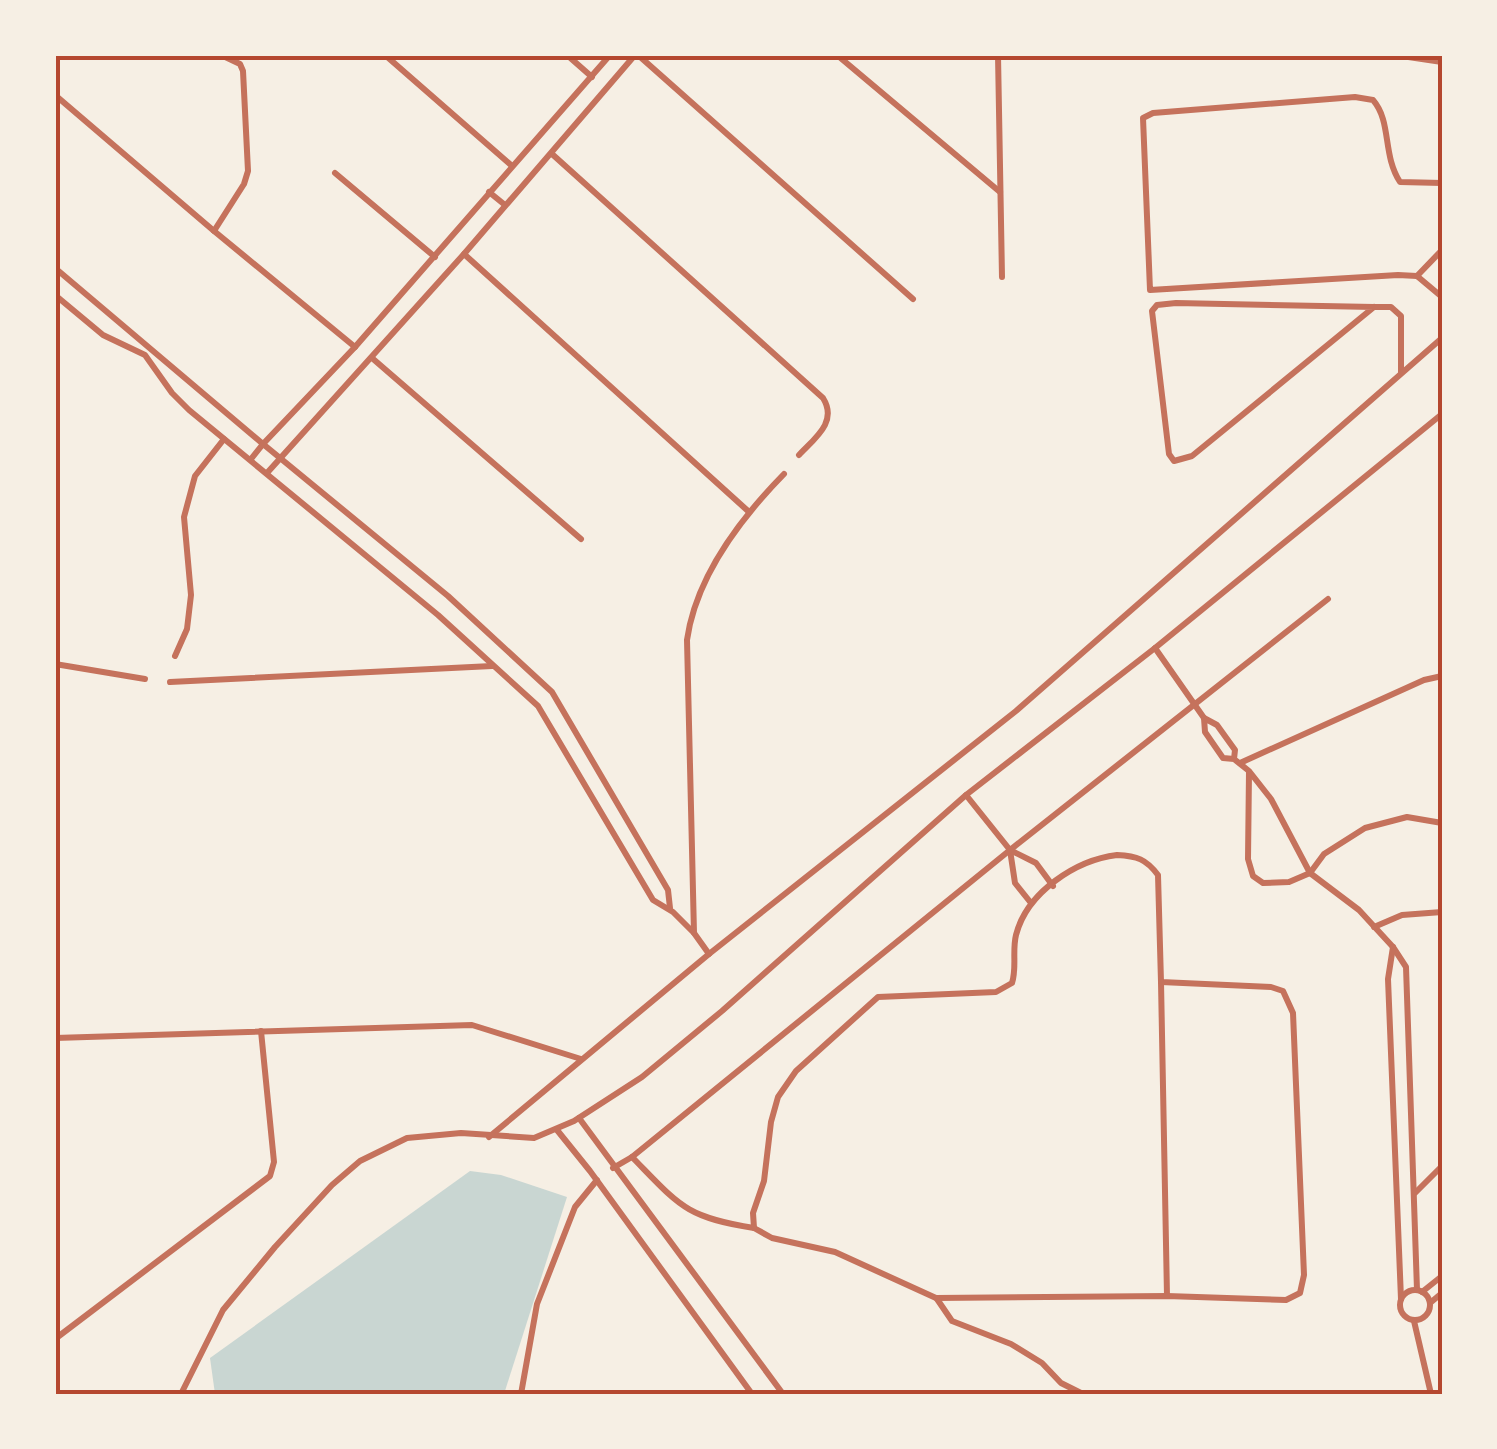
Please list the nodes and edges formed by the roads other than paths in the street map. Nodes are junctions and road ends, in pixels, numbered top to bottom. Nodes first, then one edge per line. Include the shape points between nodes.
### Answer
1 (221, 55) edge
2 (384, 55) edge
3 (567, 55) edge
4 (610, 55) edge
5 (637, 55) edge
6 (838, 55) edge
7 (998, 55) edge
8 (1395, 55) edge
9 (1442, 62) edge
10 (592, 77) junction
11 (55, 95) edge
12 (552, 154) junction
13 (511, 165) junction
14 (335, 173) dead end
15 (1442, 183) edge
16 (489, 192) junction
17 (1000, 192) junction
18 (505, 205) junction
19 (214, 231) junction
20 (1442, 250) edge
21 (464, 254) junction
22 (435, 257) junction
23 (55, 268) edge
24 (1417, 276) junction
25 (1002, 277) dead end
26 (55, 295) edge
27 (1442, 297) edge
28 (913, 299) dead end
29 (1374, 307) junction
30 (1442, 338) edge
31 (140, 346) junction
32 (354, 347) junction
33 (372, 358) junction
34 (1401, 373) junction
35 (1442, 414) edge
36 (224, 438) junction
37 (263, 444) junction
38 (799, 455) dead end
39 (280, 458) junction
40 (251, 460) junction
41 (267, 474) junction
42 (784, 474) dead end
43 (748, 511) junction
44 (581, 539) dead end
45 (1328, 599) dead end
46 (1155, 648) junction
47 (175, 656) dead end
48 (55, 664) edge
49 (494, 666) junction
50 (1442, 676) edge
51 (145, 679) dead end
52 (170, 682) dead end
53 (1196, 705) junction
54 (1204, 718) junction
55 (1237, 761) junction
56 (1249, 771) junction
57 (966, 795) junction
58 (1442, 822) edge
59 (1010, 850) junction
60 (1310, 874) junction
61 (1053, 886) junction
62 (1031, 904) junction
63 (670, 910) junction
64 (1442, 912) edge
65 (1374, 927) junction
66 (694, 933) junction
67 (1393, 947) junction
68 (709, 954) junction
69 (1161, 982) junction
70 (261, 1031) junction
71 (55, 1038) edge
72 (582, 1060) junction
73 (578, 1118) junction
74 (556, 1130) junction
75 (488, 1138) junction
76 (632, 1157) junction
77 (1442, 1166) edge
78 (613, 1168) junction
79 (597, 1180) junction
80 (1415, 1193) junction
81 (754, 1228) junction
82 (1442, 1276) edge
83 (1420, 1291) junction
84 (1442, 1293) edge
85 (1167, 1296) junction
86 (936, 1298) junction
87 (1401, 1298) junction
88 (1430, 1304) junction
89 (1414, 1320) junction
90 (55, 1339) edge
91 (181, 1394) edge
92 (522, 1394) edge
93 (752, 1394) edge
94 (783, 1394) edge
95 (1082, 1394) edge
96 (1432, 1394) edge

1 - 19 street via 243,71 249,158 244,184
2 - 13 street
3 - 10 street
4 - 10 street
5 - 12 street
5 - 28 street
6 - 17 street
7 - 17 street
8 - 9 street
10 - 13 street
11 - 19 street
12 - 18 street
12 - 38 street via 823,398 826,423
13 - 16 street
14 - 22 street
15 - 24 street via 1400,182 1389,166 1382,110 1373,100 1143,118 1150,290
16 - 18 street
16 - 22 street
17 - 25 street
18 - 21 street
19 - 32 street
20 - 24 street
21 - 33 street
21 - 43 street
22 - 32 street
23 - 31 street
24 - 27 street
26 - 31 street via 102,335
29 - 29 street via 1157,305 1157,373 1174,461 1192,456
29 - 34 street via 1390,307 1401,316
30 - 34 street
31 - 36 street via 172,393
31 - 37 street
32 - 37 street
33 - 39 street
33 - 44 street
34 - 68 street via 1016,711
35 - 46 street
36 - 40 street
36 - 47 street via 195,476 184,517 191,595 187,630
37 - 39 street
37 - 40 street
39 - 41 street
39 - 63 street via 552,692 668,890
40 - 41 street
41 - 49 street
42 - 43 street
43 - 66 street via 699,592 687,640
45 - 53 street
46 - 53 street
46 - 57 street
48 - 51 street
49 - 52 street
49 - 63 street via 538,706 654,900
50 - 55 street
53 - 54 street
53 - 59 street
54 - 55 street via 1217,725
54 - 55 street via 1205,732 1223,758
55 - 56 street
56 - 60 street via 1286,823
56 - 60 street via 1253,876 1277,884
57 - 59 street
57 - 73 street via 722,1011
58 - 60 street via 1407,817 1365,828 1324,854
59 - 61 street via 1036,863
59 - 62 street via 1015,883
59 - 76 street
60 - 65 street
61 - 62 street
61 - 69 street via 1087,860 1117,854 1149,863 1158,874
62 - 81 street via 1015,940 1012,982 996,992 878,997 796,1071 771,1122
63 - 66 street
64 - 65 street via 1402,915
65 - 67 street
66 - 68 street
67 - 80 street via 1408,985
67 - 87 street via 1388,979
68 - 72 street
69 - 85 street
69 - 85 street via 1283,990 1293,1012 1304,1275 1300,1293 1286,1300
70 - 71 street
70 - 72 street via 472,1025
70 - 90 street via 270,1176
72 - 75 street
73 - 74 street
73 - 78 street
74 - 75 street via 534,1138
74 - 79 street
75 - 91 street via 407,1138 360,1160 223,1310
76 - 78 street
76 - 81 street via 680,1206 702,1218
77 - 80 street
78 - 94 street
79 - 92 street via 574,1207 537,1304
79 - 93 street
80 - 83 street
81 - 86 street via 835,1252
82 - 83 street
83 - 87 street
83 - 88 street
84 - 88 street
85 - 86 street
86 - 95 street via 952,1321 1011,1344
87 - 89 street via 1402,1313
88 - 89 street
89 - 96 street

